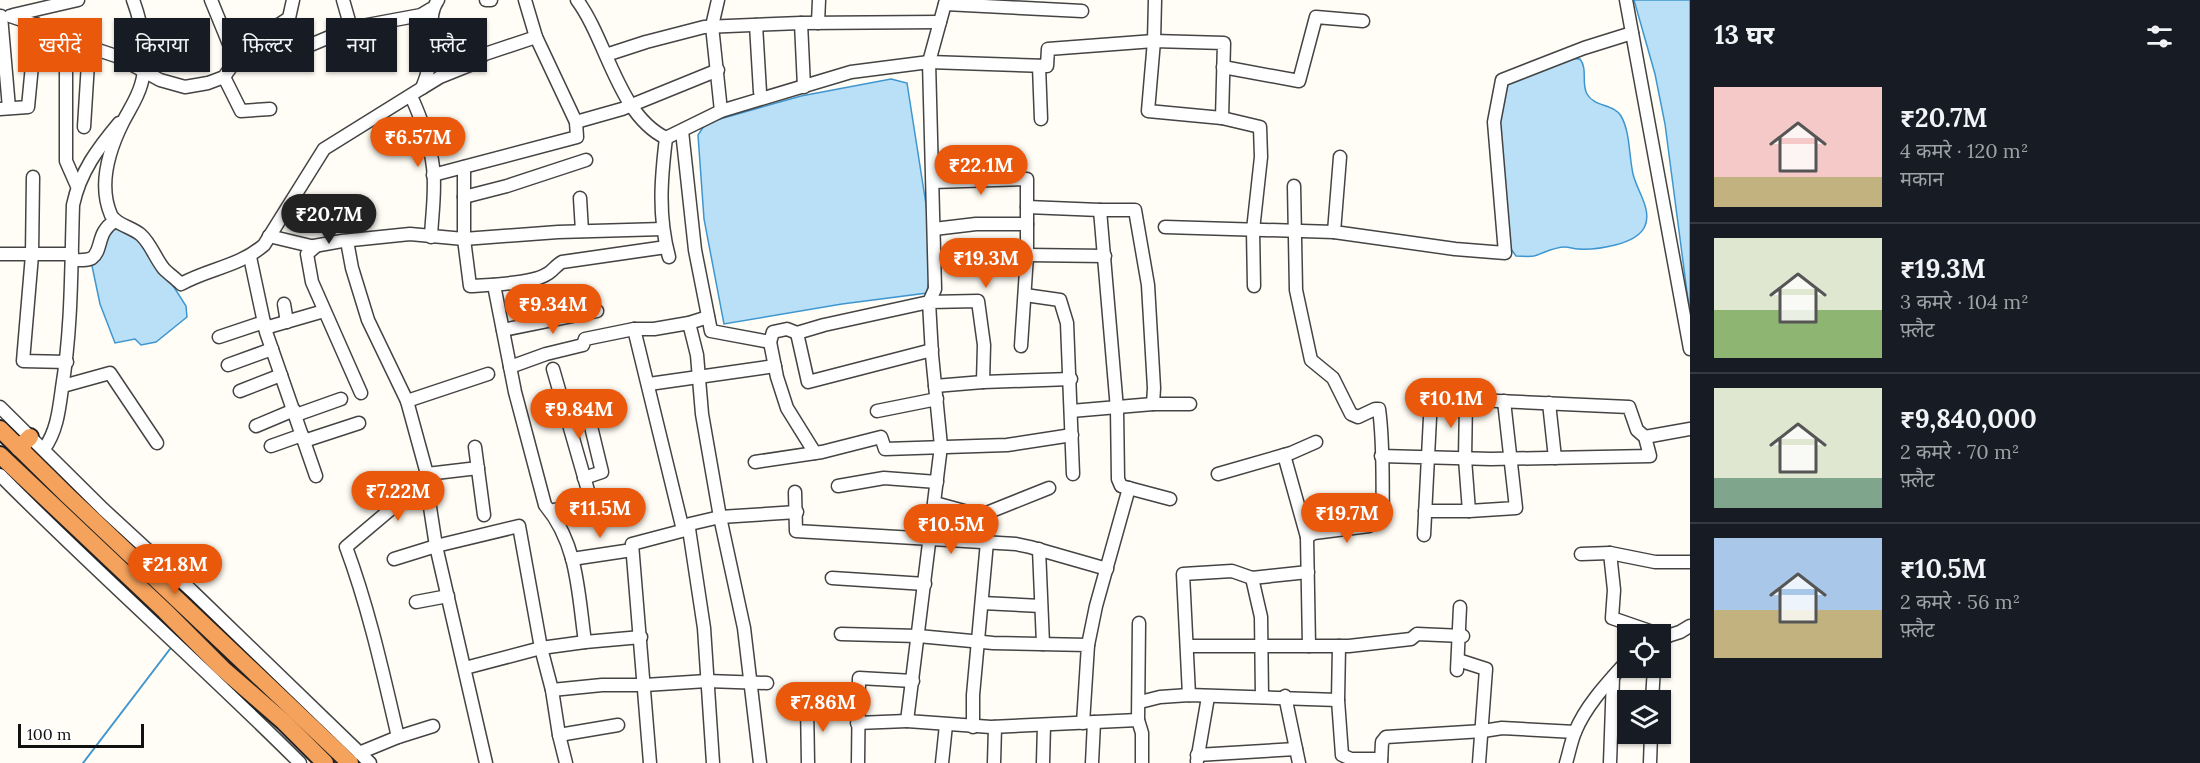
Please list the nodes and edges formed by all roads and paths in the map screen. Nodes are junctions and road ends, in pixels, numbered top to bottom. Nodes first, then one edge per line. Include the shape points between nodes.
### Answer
1 (78, 0) edge
2 (133, 0) edge
3 (211, 0) edge
4 (293, 0) edge
5 (343, 0) edge
6 (486, 0) edge
7 (491, 0) edge
8 (525, 0) edge
9 (577, 0) edge
10 (718, 0) edge
11 (819, 0) edge
12 (1155, 0) edge
13 (1626, 0) edge
14 (946, 2) edge
15 (435, 4) edge
16 (1082, 11) dead end
17 (4, 16) edge
18 (140, 18) edge
19 (288, 18) edge
20 (348, 18) edge
21 (397, 19) edge
22 (1363, 21) dead end
23 (940, 22) junction
24 (801, 23) junction
25 (818, 23) junction
26 (756, 25) junction
27 (712, 26) junction
28 (222, 27) edge
29 (1632, 33) junction
30 (536, 37) junction
31 (1154, 41) junction
32 (606, 55) junction
33 (929, 62) junction
34 (1039, 66) junction
35 (1223, 67) junction
36 (718, 70) junction
37 (31, 72) edge
38 (66, 72) edge
39 (87, 72) edge
40 (143, 72) edge
41 (146, 72) edge
42 (227, 72) edge
43 (224, 76) junction
44 (804, 87) junction
45 (422, 88) junction
46 (760, 92) dead end
47 (411, 96) junction
48 (132, 105) junction
49 (632, 105) junction
50 (5, 109) edge
51 (270, 110) dead end
52 (721, 111) junction
53 (1222, 118) junction
54 (1041, 119) dead end
55 (576, 122) junction
56 (84, 127) dead end
57 (682, 131) junction
58 (666, 138) junction
59 (1340, 158) dead end
60 (586, 160) dead end
61 (464, 167) junction
62 (433, 175) junction
63 (33, 177) dead end
64 (933, 182) junction
65 (77, 186) junction
66 (1294, 186) dead end
67 (464, 197) junction
68 (580, 198) dead end
69 (1027, 207) junction
70 (1100, 210) junction
71 (115, 221) junction
72 (1027, 224) junction
73 (1165, 226) dead end
74 (663, 229) junction
75 (934, 229) junction
76 (1253, 230) junction
77 (582, 231) junction
78 (1295, 232) junction
79 (1334, 232) junction
80 (269, 236) junction
81 (431, 237) junction
82 (464, 239) junction
83 (347, 241) junction
84 (314, 246) junction
85 (0, 254) edge
86 (32, 255) junction
87 (1027, 255) junction
88 (1105, 256) junction
89 (72, 257) junction
90 (250, 257) junction
91 (494, 285) junction
92 (1254, 286) dead end
93 (1024, 295) junction
94 (929, 302) junction
95 (284, 304) dead end
96 (324, 311) junction
97 (597, 311) dead end
98 (708, 317) junction
99 (286, 322) junction
100 (690, 323) junction
101 (265, 325) junction
102 (634, 329) junction
103 (503, 330) junction
104 (797, 333) junction
105 (219, 337) dead end
106 (770, 342) junction
107 (1021, 346) dead end
108 (272, 349) junction
109 (1690, 349) edge
110 (932, 350) junction
111 (67, 362) junction
112 (228, 365) dead end
113 (775, 366) junction
114 (510, 367) junction
115 (553, 369) dead end
116 (488, 374) dead end
117 (281, 375) junction
118 (699, 377) junction
119 (1071, 378) junction
120 (983, 382) junction
121 (649, 384) junction
122 (63, 386) junction
123 (935, 386) junction
124 (240, 391) dead end
125 (361, 393) dead end
126 (341, 399) dead end
127 (937, 399) junction
128 (1466, 400) junction
129 (407, 401) junction
130 (1504, 402) junction
131 (1549, 403) junction
132 (1153, 404) junction
133 (1190, 404) dead end
134 (0, 407) edge
135 (1117, 409) junction
136 (587, 410) dead end
137 (877, 411) dead end
138 (1071, 411) junction
139 (295, 412) junction
140 (359, 423) dead end
141 (256, 426) dead end
142 (0, 429) edge
143 (1690, 429) edge
144 (1072, 435) junction
145 (1645, 437) junction
146 (303, 438) junction
147 (1316, 442) dead end
148 (24, 443) junction
149 (158, 443) dead end
150 (271, 446) dead end
151 (941, 446) junction
152 (475, 447) dead end
153 (44, 449) junction
154 (814, 453) junction
155 (0, 455) edge
156 (1284, 455) junction
157 (1381, 456) junction
158 (1428, 458) junction
159 (1555, 458) junction
160 (1465, 459) junction
161 (1511, 459) junction
162 (755, 462) dead end
163 (478, 468) junction
164 (1073, 474) dead end
165 (1218, 474) dead end
166 (0, 475) edge
167 (426, 475) junction
168 (316, 476) dead end
169 (584, 478) junction
170 (937, 482) junction
171 (20, 485) junction
172 (837, 486) dead end
173 (1049, 488) dead end
174 (1129, 488) junction
175 (795, 492) dead end
176 (1170, 499) dead end
177 (934, 503) junction
178 (550, 511) junction
179 (1425, 511) junction
180 (1469, 511) junction
181 (796, 512) junction
182 (484, 515) dead end
183 (720, 518) junction
184 (686, 529) junction
185 (1424, 535) dead end
186 (1307, 537) junction
187 (931, 539) junction
188 (987, 542) junction
189 (436, 546) junction
190 (1039, 549) junction
191 (632, 550) junction
192 (1610, 553) junction
193 (1581, 554) dead end
194 (572, 558) junction
195 (394, 559) dead end
196 (1690, 562) edge
197 (1107, 569) junction
198 (1308, 572) junction
199 (832, 578) dead end
200 (1252, 578) junction
201 (925, 584) junction
202 (448, 596) junction
203 (416, 602) dead end
204 (982, 603) junction
205 (1041, 606) junction
206 (1460, 607) dead end
207 (1139, 623) dead end
208 (1628, 624) edge
209 (1690, 626) edge
210 (841, 634) dead end
211 (1671, 635) edge
212 (918, 636) junction
213 (1461, 636) junction
214 (641, 637) junction
215 (978, 641) junction
216 (585, 642) junction
217 (1043, 644) junction
218 (1088, 645) junction
219 (1187, 645) junction
220 (1261, 646) junction
221 (1309, 646) junction
222 (1339, 646) junction
223 (541, 648) junction
224 (465, 668) junction
225 (1617, 672) edge
226 (1613, 677) junction
227 (707, 681) junction
228 (913, 681) junction
229 (751, 683) junction
230 (767, 683) dead end
231 (645, 685) junction
232 (552, 690) junction
233 (1189, 695) junction
234 (1285, 696) junction
235 (1208, 697) junction
236 (1262, 697) junction
237 (1338, 700) junction
238 (1140, 702) junction
239 (807, 703) dead end
240 (1138, 720) junction
241 (907, 721) junction
242 (1088, 722) junction
243 (857, 723) junction
244 (618, 725) dead end
245 (946, 725) junction
246 (1044, 725) junction
247 (433, 726) dead end
248 (973, 727) junction
249 (995, 727) junction
250 (1482, 731) junction
251 (1575, 732) junction
252 (559, 735) junction
253 (398, 737) junction
254 (1651, 744) edge
255 (1296, 749) junction
256 (354, 758) edge
257 (1197, 759) edge
258 (1381, 761) edge
259 (300, 763) edge
260 (325, 763) edge
261 (370, 763) edge
262 (486, 763) edge
263 (566, 763) edge
264 (650, 763) edge
265 (713, 763) edge
266 (760, 763) edge
267 (808, 763) edge
268 (858, 763) edge
269 (942, 763) edge
270 (994, 763) edge
271 (1043, 763) edge
272 (1092, 763) edge
273 (1142, 763) edge
274 (1299, 763) edge
275 (1479, 763) edge
276 (1566, 763) edge
277 (1610, 763) edge
278 (1650, 763) edge

1 - 17 street
2 - 18 street
3 - 28 street
4 - 19 street
5 - 20 street
6 - 7 street
8 - 30 street
9 - 32 street
10 - 27 street
11 - 25 street
12 - 31 street
13 - 29 street
14 - 16 street
14 - 23 street
15 - 21 street via 420,15
15 - 45 street via 428,73
17 - 50 street
22 - 35 street via 1316,17 1299,81
23 - 25 street
23 - 33 street
24 - 25 street
24 - 26 street
24 - 44 street
26 - 27 street
26 - 46 street
27 - 32 street
27 - 36 street
29 - 79 street via 1502,80 1494,122 1505,253
29 - 109 street
30 - 45 street via 485,54
30 - 55 street
31 - 34 street via 1048,49 1047,66
31 - 35 street via 1224,44
31 - 53 street via 1148,111
32 - 49 street
33 - 34 street
33 - 44 street via 850,72
33 - 64 street
34 - 54 street
35 - 53 street
36 - 49 street
36 - 52 street
37 - 50 street via 28,107
38 - 65 street via 66,161
39 - 56 street
40 - 48 street
41 - 43 street via 185,87
42 - 43 street
43 - 51 street via 241,111
44 - 52 street
45 - 47 street
47 - 62 street via 421,117
47 - 80 street via 324,149
48 - 65 street via 94,153
48 - 71 street via 106,166 106,192
49 - 55 street
49 - 58 street via 654,132
52 - 57 street
53 - 76 street via 1260,127 1261,157
55 - 61 street via 577,137
57 - 58 street
57 - 98 street via 695,249
58 - 74 street via 660,189
59 - 79 street
60 - 67 street
61 - 62 street
61 - 67 street
62 - 81 street
63 - 86 street
64 - 69 street via 1027,179
64 - 75 street
65 - 89 street
66 - 78 street
67 - 82 street
68 - 77 street
69 - 70 street
69 - 72 street
70 - 88 street
70 - 132 street via 1135,210 1137,214 1148,285
71 - 89 street via 106,226 90,260
71 - 90 street via 142,236 165,270 181,284
72 - 75 street
72 - 87 street
73 - 76 street
74 - 77 street
74 - 91 street via 668,252 562,262 541,277
75 - 94 street via 936,289
76 - 78 street
76 - 92 street
77 - 82 street
78 - 79 street
78 - 157 street via 1296,290 1311,360 1333,378 1351,414 1358,417 1379,409
80 - 84 street
80 - 90 street
81 - 82 street
81 - 83 street via 410,234
82 - 91 street via 470,286
83 - 84 street
83 - 129 street via 368,320
84 - 96 street via 307,254 312,282
85 - 86 street
86 - 89 street
86 - 111 street via 23,362
87 - 88 street
87 - 93 street
88 - 135 street
89 - 111 street
90 - 101 street
91 - 103 street
93 - 107 street
93 - 119 street via 1060,300 1067,323
94 - 104 street
94 - 110 street
94 - 120 street via 978,301 984,345
95 - 99 street
96 - 99 street
96 - 125 street
97 - 103 street
98 - 100 street
98 - 106 street via 711,332
99 - 101 street
100 - 102 street
100 - 118 street
101 - 105 street
101 - 108 street
102 - 114 street via 585,339 584,345
102 - 121 street
103 - 114 street
104 - 106 street via 787,329 773,332
104 - 110 street via 808,382
106 - 113 street
108 - 112 street
108 - 117 street
110 - 123 street
111 - 122 street
113 - 118 street
113 - 154 street via 787,408
114 - 178 street via 545,505
115 - 169 street
116 - 129 street
117 - 124 street
117 - 139 street
118 - 121 street
118 - 183 street
119 - 120 street
119 - 138 street
120 - 123 street
121 - 184 street
122 - 149 street via 110,374
122 - 153 street via 58,418
123 - 127 street
126 - 139 street
127 - 137 street
127 - 151 street
128 - 130 street
128 - 158 street via 1431,398
128 - 160 street
129 - 167 street
130 - 131 street
130 - 161 street
131 - 145 street via 1629,407 1637,430
131 - 159 street
132 - 133 street
132 - 135 street
134 - 148 street
135 - 138 street
135 - 174 street via 1118,479 1121,486
136 - 169 street via 602,472
138 - 144 street
139 - 141 street
139 - 146 street
140 - 146 street
142 - 148 highway
143 - 145 street
144 - 151 street via 1006,445
144 - 164 street
145 - 159 street via 1650,456
146 - 150 street
146 - 168 street
147 - 156 street
148 - 153 street
148 - 256 highway via 264,684
151 - 154 street via 885,449 881,436
151 - 170 street
152 - 163 street
153 - 256 street via 192,591
154 - 162 street
155 - 171 highway
156 - 165 street
156 - 186 street
157 - 158 street
157 - 186 street via 1383,518 1369,526
158 - 160 street
158 - 179 street
159 - 161 street
160 - 161 street
160 - 180 street
161 - 180 street via 1516,508
163 - 167 street
163 - 182 street
166 - 171 street
167 - 189 street
167 - 253 street via 346,548 373,632
169 - 178 street via 591,501
170 - 172 street via 884,478
170 - 177 street
171 - 259 street
171 - 260 highway via 165,611
173 - 177 street via 984,514
174 - 176 street
174 - 197 street
175 - 181 street
177 - 187 street
178 - 194 street via 569,543
179 - 180 street
179 - 185 street
181 - 183 street
181 - 187 street via 796,531
183 - 184 street via 690,524
183 - 229 street via 744,628
184 - 191 street via 632,544
184 - 227 street via 704,628
186 - 198 street
187 - 188 street
187 - 201 street
188 - 190 street
188 - 204 street
189 - 195 street
189 - 202 street
189 - 223 street via 519,526
190 - 197 street
190 - 205 street
191 - 194 street
191 - 214 street
192 - 193 street
192 - 196 street via 1655,562
192 - 208 street via 1612,618
194 - 216 street
197 - 218 street
198 - 200 street
198 - 221 street
199 - 201 street
200 - 219 street via 1232,571 1183,574
200 - 220 street via 1261,617
201 - 212 street
202 - 203 street
202 - 224 street
204 - 205 street
204 - 215 street
205 - 217 street
206 - 213 street
207 - 238 street
209 - 211 street
210 - 212 street
212 - 215 street
212 - 228 street
213 - 222 street via 1417,634 1411,639
213 - 250 street via 1458,665 1486,669
214 - 216 street
214 - 231 street
215 - 217 street
215 - 248 street
216 - 223 street
217 - 218 street
218 - 242 street
219 - 220 street
219 - 233 street
220 - 221 street
220 - 236 street
221 - 222 street
222 - 237 street
223 - 224 street
223 - 232 street
224 - 262 street
225 - 226 street
226 - 251 street
226 - 277 street
227 - 229 street
227 - 231 street
227 - 265 street
228 - 241 street
228 - 243 street via 859,678
229 - 230 street
229 - 266 street
231 - 232 street
231 - 264 street
232 - 252 street
233 - 235 street
233 - 238 street
234 - 236 street
234 - 237 street
234 - 255 street
235 - 236 street
235 - 257 street
237 - 258 street via 1342,755
238 - 240 street
239 - 267 street
240 - 242 street
240 - 273 street
241 - 243 street
241 - 245 street
242 - 246 street
242 - 272 street
243 - 268 street
244 - 252 street
245 - 248 street
245 - 269 street
246 - 249 street
246 - 271 street
247 - 253 street
248 - 249 street
249 - 270 street
250 - 251 street via 1502,728
250 - 258 street via 1386,736
250 - 275 street
251 - 276 street
252 - 263 street
253 - 256 street
254 - 278 street
255 - 257 street
255 - 274 street
256 - 261 street

